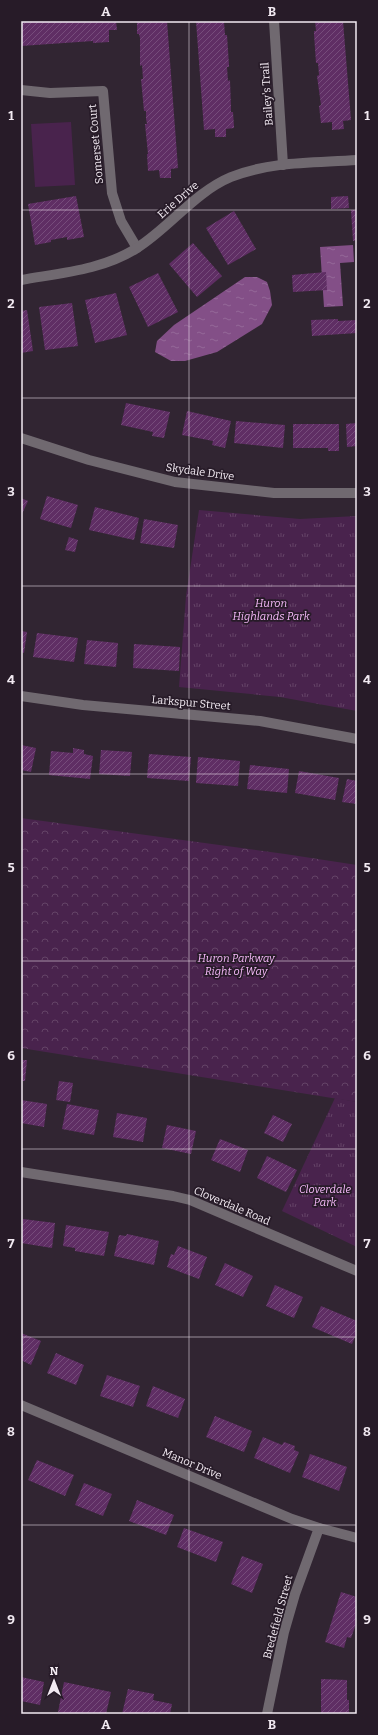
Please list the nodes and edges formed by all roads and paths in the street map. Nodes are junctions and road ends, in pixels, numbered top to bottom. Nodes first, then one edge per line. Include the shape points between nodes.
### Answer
1 (274, 21) edge
2 (21, 90) edge
3 (357, 160) edge
4 (283, 165) junction
5 (137, 248) junction
6 (21, 280) edge
7 (21, 438) edge
8 (357, 493) edge
9 (21, 696) edge
10 (357, 739) edge
11 (21, 1172) edge
12 (357, 1271) edge
13 (21, 1405) edge
14 (319, 1528) junction
15 (357, 1538) edge
16 (267, 1714) edge

1 - 4 street, Bailey's Trail
2 - 5 street, Somerset Court via 50,93 103,91 112,193 120,221
3 - 4 street, Erie Drive
4 - 5 street, Erie Drive via 254,169 220,182
5 - 6 street, Erie Drive via 93,267
7 - 8 street, Skydale Drive via 89,460 175,482 274,493
9 - 10 street, Larkspur Street via 83,705 260,721
11 - 12 street, Cloverdale Road via 190,1200
13 - 14 street, Manor Drive
14 - 15 street, Manor Drive
14 - 16 street, Bredefield Street via 284,1632

